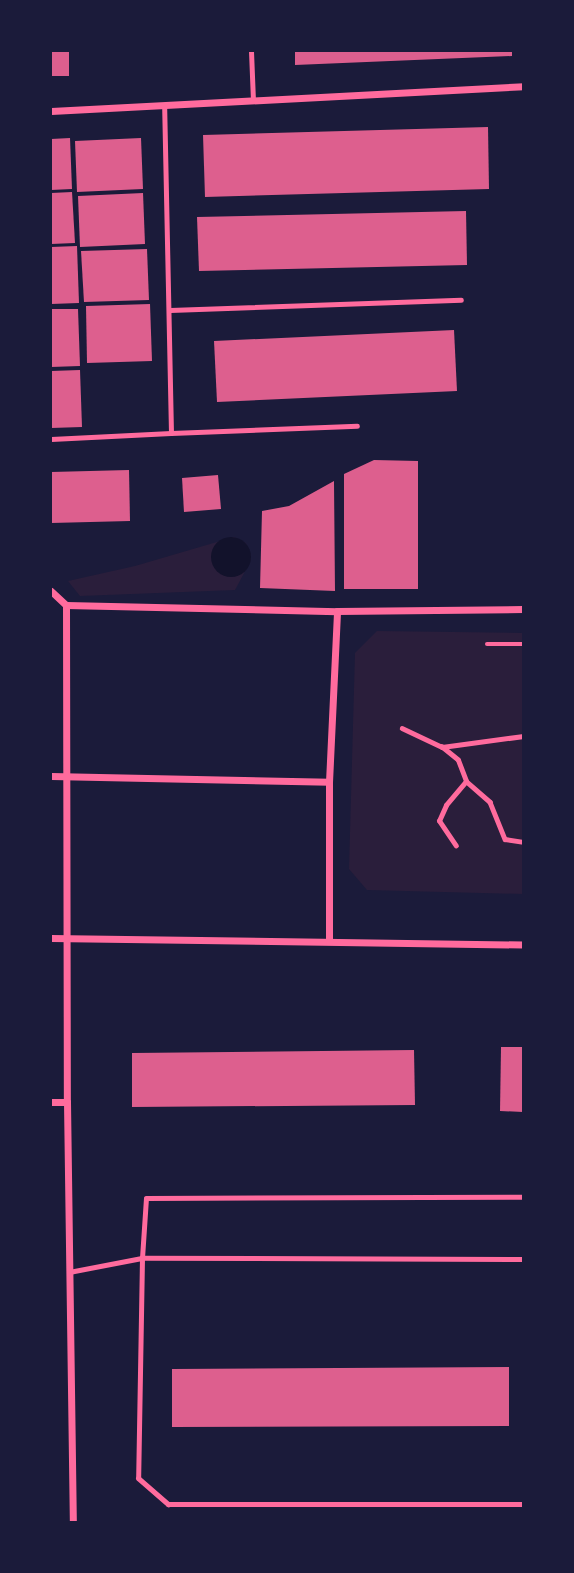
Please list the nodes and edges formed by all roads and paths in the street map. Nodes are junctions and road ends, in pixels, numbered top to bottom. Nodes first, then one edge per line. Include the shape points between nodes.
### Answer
1 (251, 51) edge
2 (523, 86) edge
3 (253, 100) junction
4 (164, 105) junction
5 (51, 111) edge
6 (461, 300) dead end
7 (170, 310) junction
8 (356, 426) dead end
9 (171, 433) junction
10 (51, 439) edge
11 (51, 591) edge
12 (66, 605) junction
13 (523, 609) edge
14 (337, 611) junction
15 (487, 644) dead end
16 (523, 644) edge
17 (402, 728) dead end
18 (523, 736) edge
19 (442, 747) junction
20 (51, 776) edge
21 (64, 776) junction
22 (466, 781) junction
23 (329, 782) junction
24 (523, 842) edge
25 (456, 846) dead end
26 (51, 938) edge
27 (66, 939) junction
28 (329, 941) junction
29 (523, 945) edge
30 (51, 1102) edge
31 (67, 1102) junction
32 (523, 1196) edge
33 (142, 1258) junction
34 (523, 1259) edge
35 (69, 1272) junction
36 (523, 1504) edge
37 (73, 1522) edge

1 - 3 lane
2 - 3 street
3 - 4 street
4 - 5 street
4 - 7 lane
6 - 7 lane
7 - 9 lane
8 - 9 lane
9 - 10 lane
11 - 12 street
12 - 14 street
12 - 21 street
13 - 14 street
14 - 23 street
15 - 16 path
17 - 19 path
18 - 19 path
19 - 22 path via 458,760
20 - 21 street
21 - 23 street
21 - 27 street
22 - 24 path via 490,802 505,839
22 - 25 path via 439,821
23 - 28 street
26 - 27 street
27 - 28 street
27 - 31 street
28 - 29 street
30 - 31 street
31 - 35 street
32 - 33 lane via 146,1198
33 - 34 lane
33 - 35 lane
33 - 36 lane via 138,1478 168,1504
35 - 37 street

